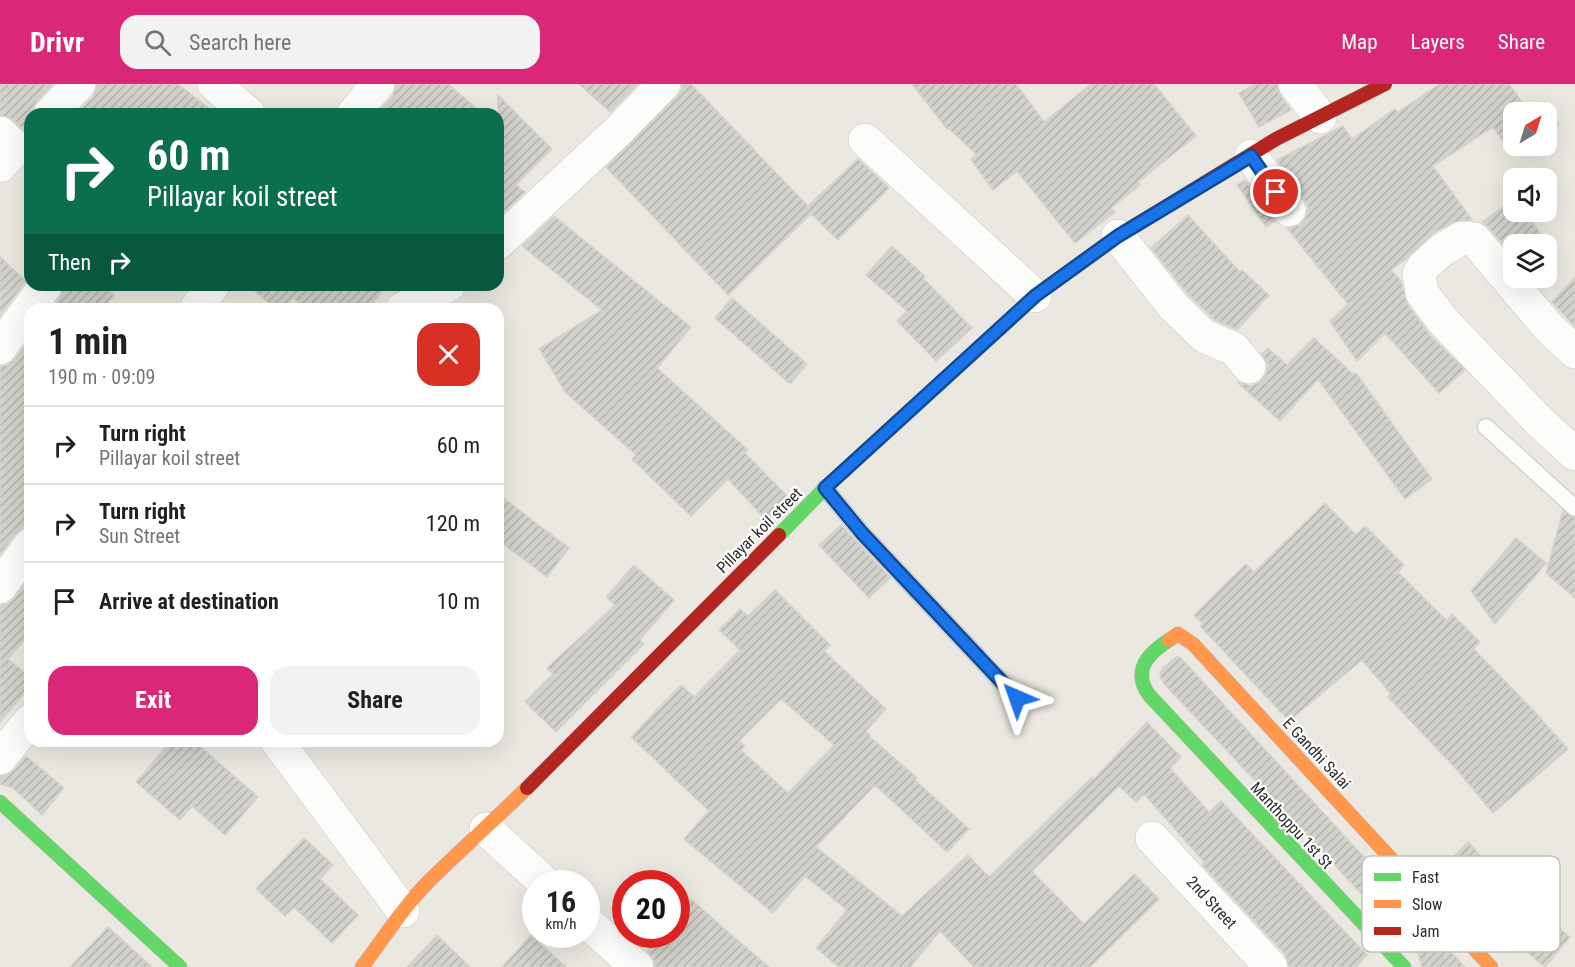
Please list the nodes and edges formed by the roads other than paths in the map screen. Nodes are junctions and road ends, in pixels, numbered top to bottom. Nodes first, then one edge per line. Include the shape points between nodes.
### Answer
1 (79, 84) edge
2 (214, 84) edge
3 (378, 84) edge
4 (664, 84) edge
5 (1295, 84) edge
6 (1385, 84) edge
7 (56, 108) edge
8 (242, 108) edge
9 (358, 108) edge
10 (1320, 117) junction
11 (865, 140) dead end
12 (1251, 156) junction
13 (1289, 210) dead end
14 (1118, 236) junction
15 (504, 237) edge
16 (437, 291) edge
17 (1035, 296) junction
18 (414, 303) edge
19 (24, 315) edge
20 (0, 348) edge
21 (1575, 352) edge
22 (1249, 367) dead end
23 (1486, 427) dead end
24 (1575, 454) edge
25 (825, 488) junction
26 (1575, 508) edge
27 (24, 553) edge
28 (0, 587) edge
29 (1017, 698) dead end
30 (1157, 705) joint
31 (24, 728) edge
32 (281, 747) edge
33 (0, 758) edge
34 (0, 802) edge
35 (486, 829) junction
36 (1152, 838) dead end
37 (1389, 856) edge
38 (531, 870) edge
39 (403, 911) junction
40 (1362, 922) edge
41 (600, 934) edge
42 (1390, 952) edge
43 (1477, 952) edge
44 (180, 967) edge
45 (362, 967) edge
46 (637, 967) edge
47 (1271, 967) edge
48 (1404, 967) edge
49 (1491, 967) edge

1 - 7 street
2 - 8 street
3 - 9 street
4 - 15 street
5 - 10 street
6 - 10 street, Pillayar koil street
10 - 12 street, Pillayar koil street
11 - 17 street
12 - 13 street
12 - 14 street, Pillayar koil street
14 - 17 street, Pillayar koil street
14 - 22 street via 1174,307 1203,336 1234,349
16 - 18 street
17 - 25 street, Pillayar koil street
19 - 20 street
21 - 24 street via 1550,329 1474,239 1462,238 1452,244 1419,274 1422,293 1444,322
23 - 26 lane
25 - 29 lane via 862,533
25 - 35 street, Pillayar koil street
27 - 28 street
30 - 37 street, E Gandhi Salai via 1143,685 1140,671 1148,656 1178,634 1193,644
30 - 40 street, Manthoppu 1st St
31 - 33 street
32 - 39 street
34 - 44 street
35 - 38 street
35 - 39 street, Pillayar koil street via 429,881
36 - 47 street, 2nd Street
39 - 45 street, Pillayar koil street
41 - 46 street
42 - 48 street, Manthoppu 1st St
43 - 49 street, E Gandhi Salai

